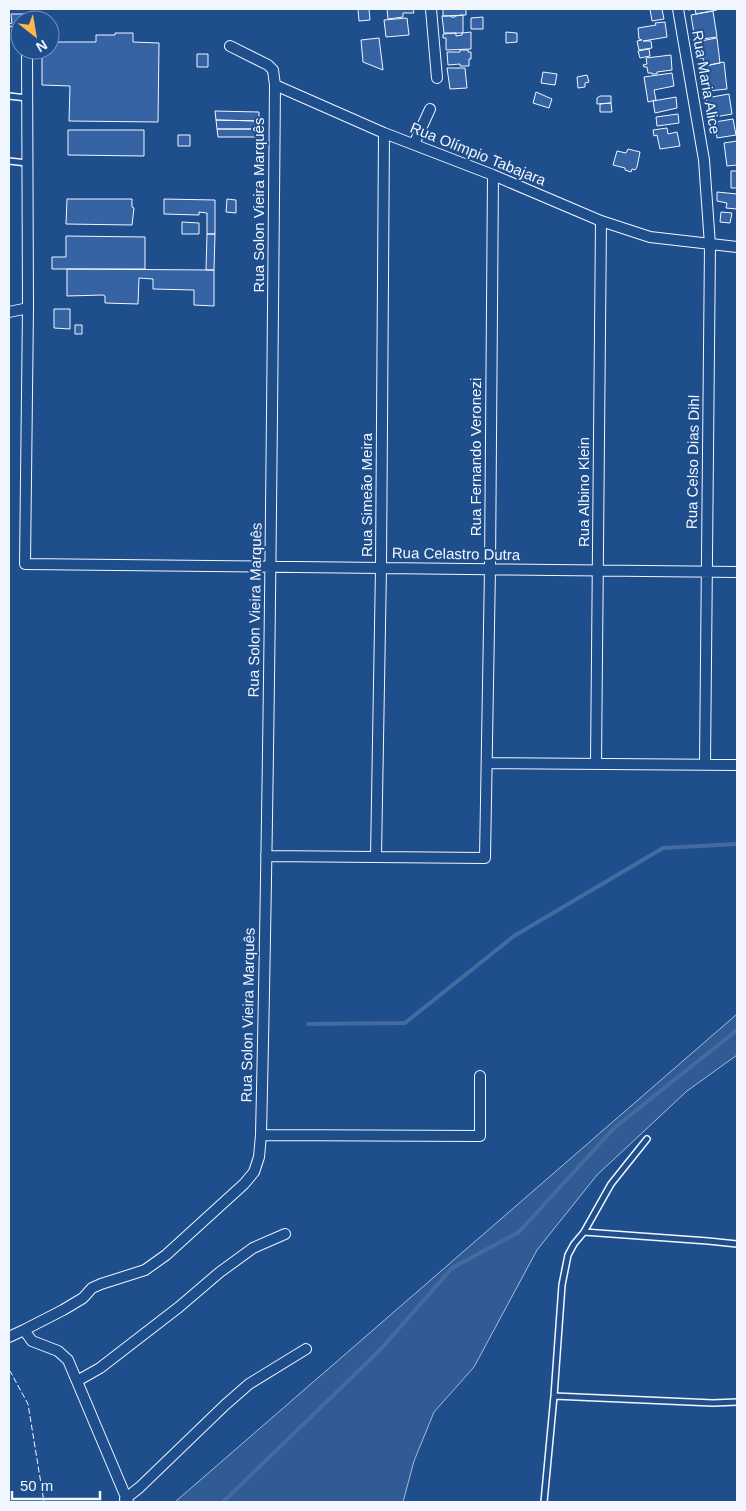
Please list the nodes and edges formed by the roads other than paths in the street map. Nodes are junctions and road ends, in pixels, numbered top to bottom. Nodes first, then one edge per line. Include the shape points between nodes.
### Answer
1 (431, 9) edge
2 (678, 9) edge
3 (230, 46) dead end
4 (27, 60) edge
5 (437, 78) dead end
6 (275, 85) junction
7 (9, 96) edge
8 (28, 98) junction
9 (430, 109) dead end
10 (384, 133) junction
11 (414, 144) junction
12 (704, 160) joint
13 (9, 161) edge
14 (28, 163) junction
15 (493, 175) junction
16 (601, 221) junction
17 (710, 245) junction
18 (737, 247) edge
19 (28, 308) junction
20 (9, 312) edge
21 (271, 567) junction
22 (381, 568) junction
23 (490, 569) junction
24 (599, 570) junction
25 (707, 571) junction
26 (737, 572) edge
27 (487, 763) junction
28 (596, 764) junction
29 (705, 764) junction
30 (737, 765) edge
31 (266, 856) junction
32 (376, 857) junction
33 (480, 1076) dead end
34 (261, 1135) junction
35 (647, 1139) dead end
36 (584, 1232) junction
37 (285, 1234) dead end
38 (737, 1244) edge
39 (24, 1330) junction
40 (9, 1337) edge
41 (306, 1350) dead end
42 (76, 1381) junction
43 (554, 1396) junction
44 (737, 1402) edge
45 (127, 1500) edge
46 (544, 1502) edge

1 - 5 street
2 - 12 street, Rua Maria Alice
3 - 6 street via 268,65 273,70
4 - 8 street
6 - 10 street, Rua Olímpio Tabajara
6 - 21 street, Rua Solon Vieira Marquês
7 - 8 lane
8 - 14 street
9 - 11 street
10 - 11 street, Rua Olímpio Tabajara
10 - 22 street, Rua Simeão Meira
11 - 15 street, Rua Olímpio Tabajara
12 - 17 street, Rua Celso Dias Dihl
13 - 14 lane
14 - 19 street
15 - 16 street, Rua Olímpio Tabajara
15 - 23 street, Rua Fernando Veronezi
16 - 17 street, Rua Olímpio Tabajara via 650,237
16 - 24 street, Rua Albino Klein
17 - 18 street, Rua Olímpio Tabajara
17 - 25 street, Rua Celso Dias Dihl
19 - 20 street
19 - 21 street, Rua Celastro Dutra via 25,564
21 - 22 street, Rua Celastro Dutra
21 - 31 street, Rua Solon Vieira Marquês
22 - 23 street, Rua Celastro Dutra
22 - 32 street, Rua Simeão Meira
23 - 24 street, Rua Celastro Dutra
23 - 27 street, Rua Fernando Veronezi
24 - 25 street, Rua Celastro Dutra
24 - 28 street, Rua Albino Klein
25 - 26 street, Rua Celastro Dutra
25 - 29 street, Rua Celso Dias Dihl
27 - 28 street
27 - 32 street, Rua Fernando Veronezi via 485,858
28 - 29 street
29 - 30 street
31 - 32 street
31 - 34 street, Rua Solon Vieira Marquês
33 - 34 street via 480,1136
34 - 39 street, Rua Solon Vieira Marquês via 254,1172 166,1255 145,1270 92,1288 83,1298
35 - 36 lane via 611,1184
36 - 38 lane
36 - 43 lane via 568,1256 562,1286
37 - 42 street via 253,1248 100,1368
39 - 40 street, Rua Solon Vieira Marquês
39 - 42 street via 32,1341 58,1351 68,1360
41 - 45 street via 249,1384
42 - 45 street
43 - 44 lane
43 - 46 lane

